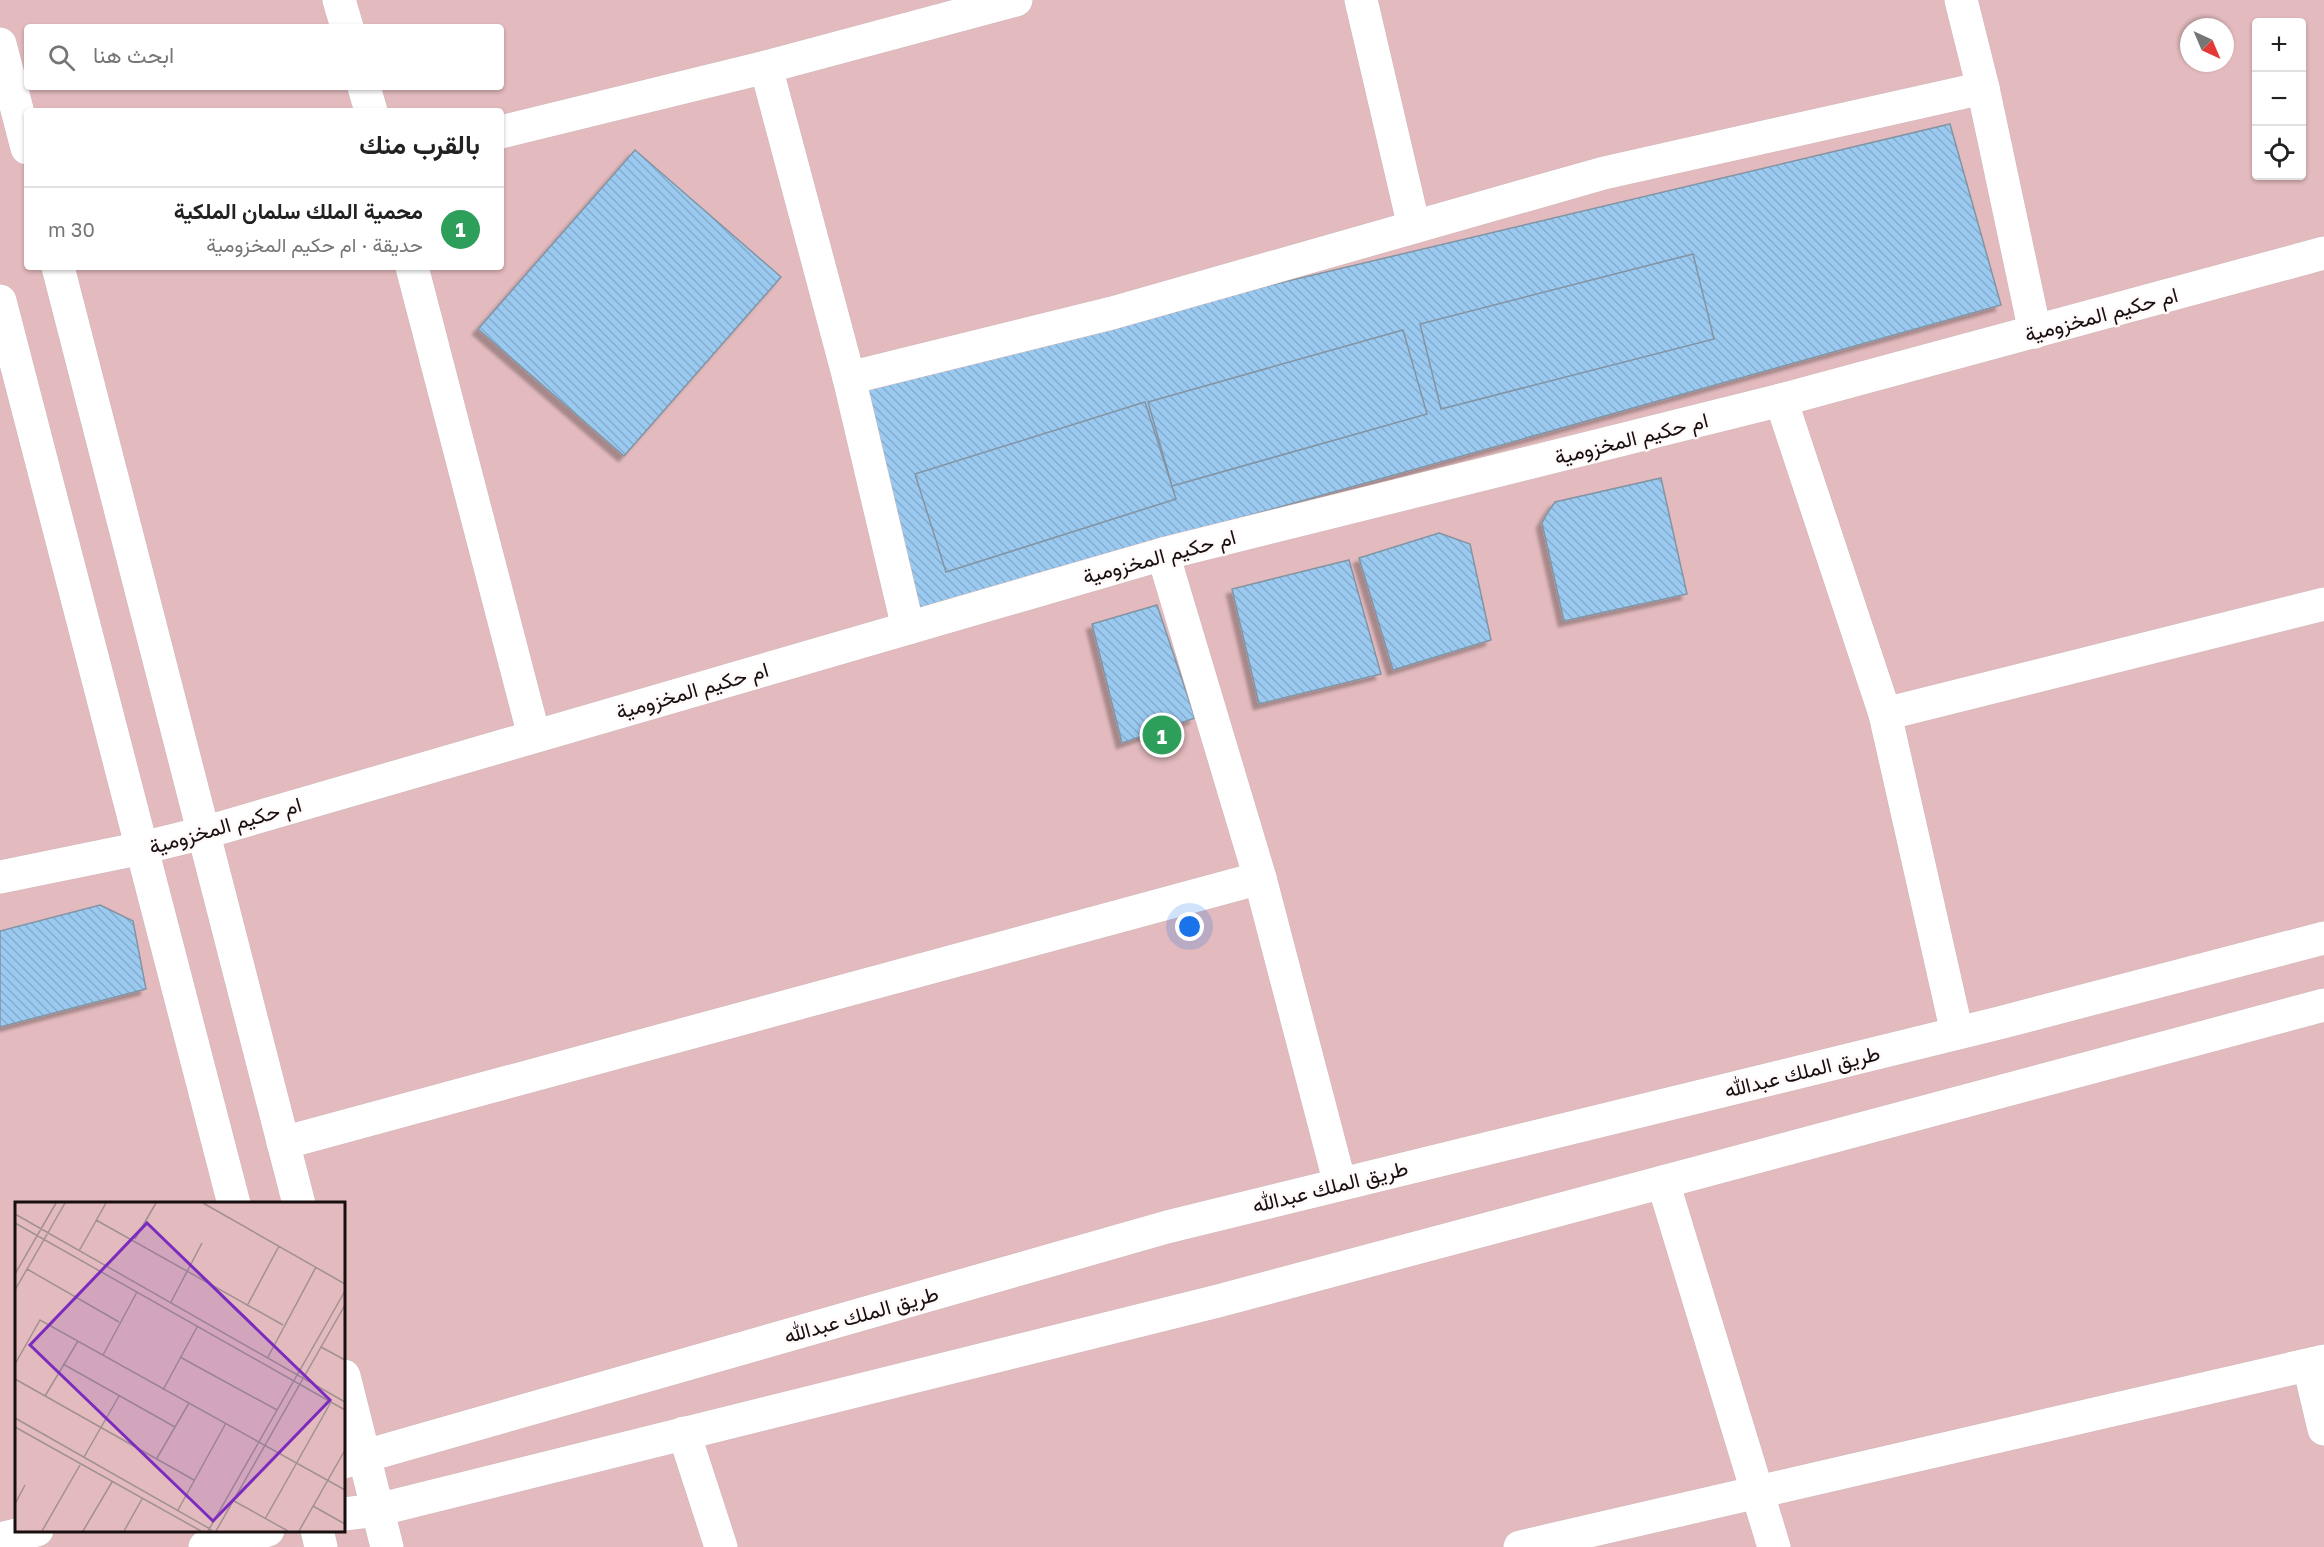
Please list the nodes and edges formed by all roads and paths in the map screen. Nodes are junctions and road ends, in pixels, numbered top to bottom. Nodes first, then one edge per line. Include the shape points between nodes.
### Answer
1 (339, 0) edge
2 (1016, 0) edge
3 (1361, 0) edge
4 (1961, 0) edge
5 (346, 24) edge
6 (0, 44) edge
7 (766, 67) junction
8 (1983, 88) junction
9 (365, 90) edge
10 (370, 108) edge
11 (504, 131) edge
12 (24, 136) edge
13 (1414, 227) junction
14 (2324, 254) edge
15 (59, 270) edge
16 (413, 270) edge
17 (0, 301) edge
18 (2035, 332) junction
19 (849, 378) junction
20 (1780, 400) junction
21 (1163, 554) junction
22 (2324, 604) edge
23 (908, 628) junction
24 (1885, 714) junction
25 (534, 736) junction
26 (203, 833) junction
27 (142, 848) junction
28 (0, 877) edge
29 (1260, 878) junction
30 (2324, 938) edge
31 (2324, 1005) edge
32 (1957, 1033) junction
33 (283, 1143) junction
34 (1663, 1182) junction
35 (1340, 1184) junction
36 (234, 1202) edge
37 (299, 1202) edge
38 (2316, 1364) edge
39 (345, 1384) edge
40 (2324, 1429) edge
41 (684, 1433) junction
42 (354, 1459) edge
43 (1758, 1492) junction
44 (377, 1510) junction
45 (345, 1514) edge
46 (29, 1532) edge
47 (261, 1532) edge
48 (317, 1532) edge
49 (0, 1539) edge
50 (205, 1547) edge
51 (321, 1547) edge
52 (387, 1547) edge
53 (721, 1547) edge
54 (1520, 1547) edge
55 (1774, 1547) edge

1 - 5 street
2 - 7 street
3 - 13 street
4 - 8 street
6 - 12 street
7 - 11 street
7 - 19 street
8 - 13 street via 1604,173
8 - 18 street
9 - 10 street
13 - 19 street via 1112,313
14 - 18 street, ام حكيم المخزومية
15 - 26 street
16 - 25 street
17 - 27 street
18 - 20 street, ام حكيم المخزومية
19 - 23 street
20 - 21 street, ام حكيم المخزومية
20 - 24 street
21 - 23 street, ام حكيم المخزومية
21 - 29 street
22 - 24 street
23 - 25 street, ام حكيم المخزومية
24 - 32 street
25 - 26 street, ام حكيم المخزومية
26 - 27 street, ام حكيم المخزومية
26 - 33 street
27 - 28 street, ام حكيم المخزومية
27 - 36 street
29 - 33 street
29 - 35 street
30 - 32 street, طريق الملك عبدالله
31 - 34 street
32 - 35 street, طريق الملك عبدالله
33 - 37 street
34 - 41 street via 1218,1301
34 - 43 street
35 - 42 street, طريق الملك عبدالله via 1167,1227
38 - 40 street
38 - 43 street
39 - 42 street
41 - 44 street
41 - 53 street
42 - 44 street
43 - 54 street
43 - 55 street
44 - 45 street
44 - 52 street
46 - 49 street
47 - 50 street
48 - 51 street

